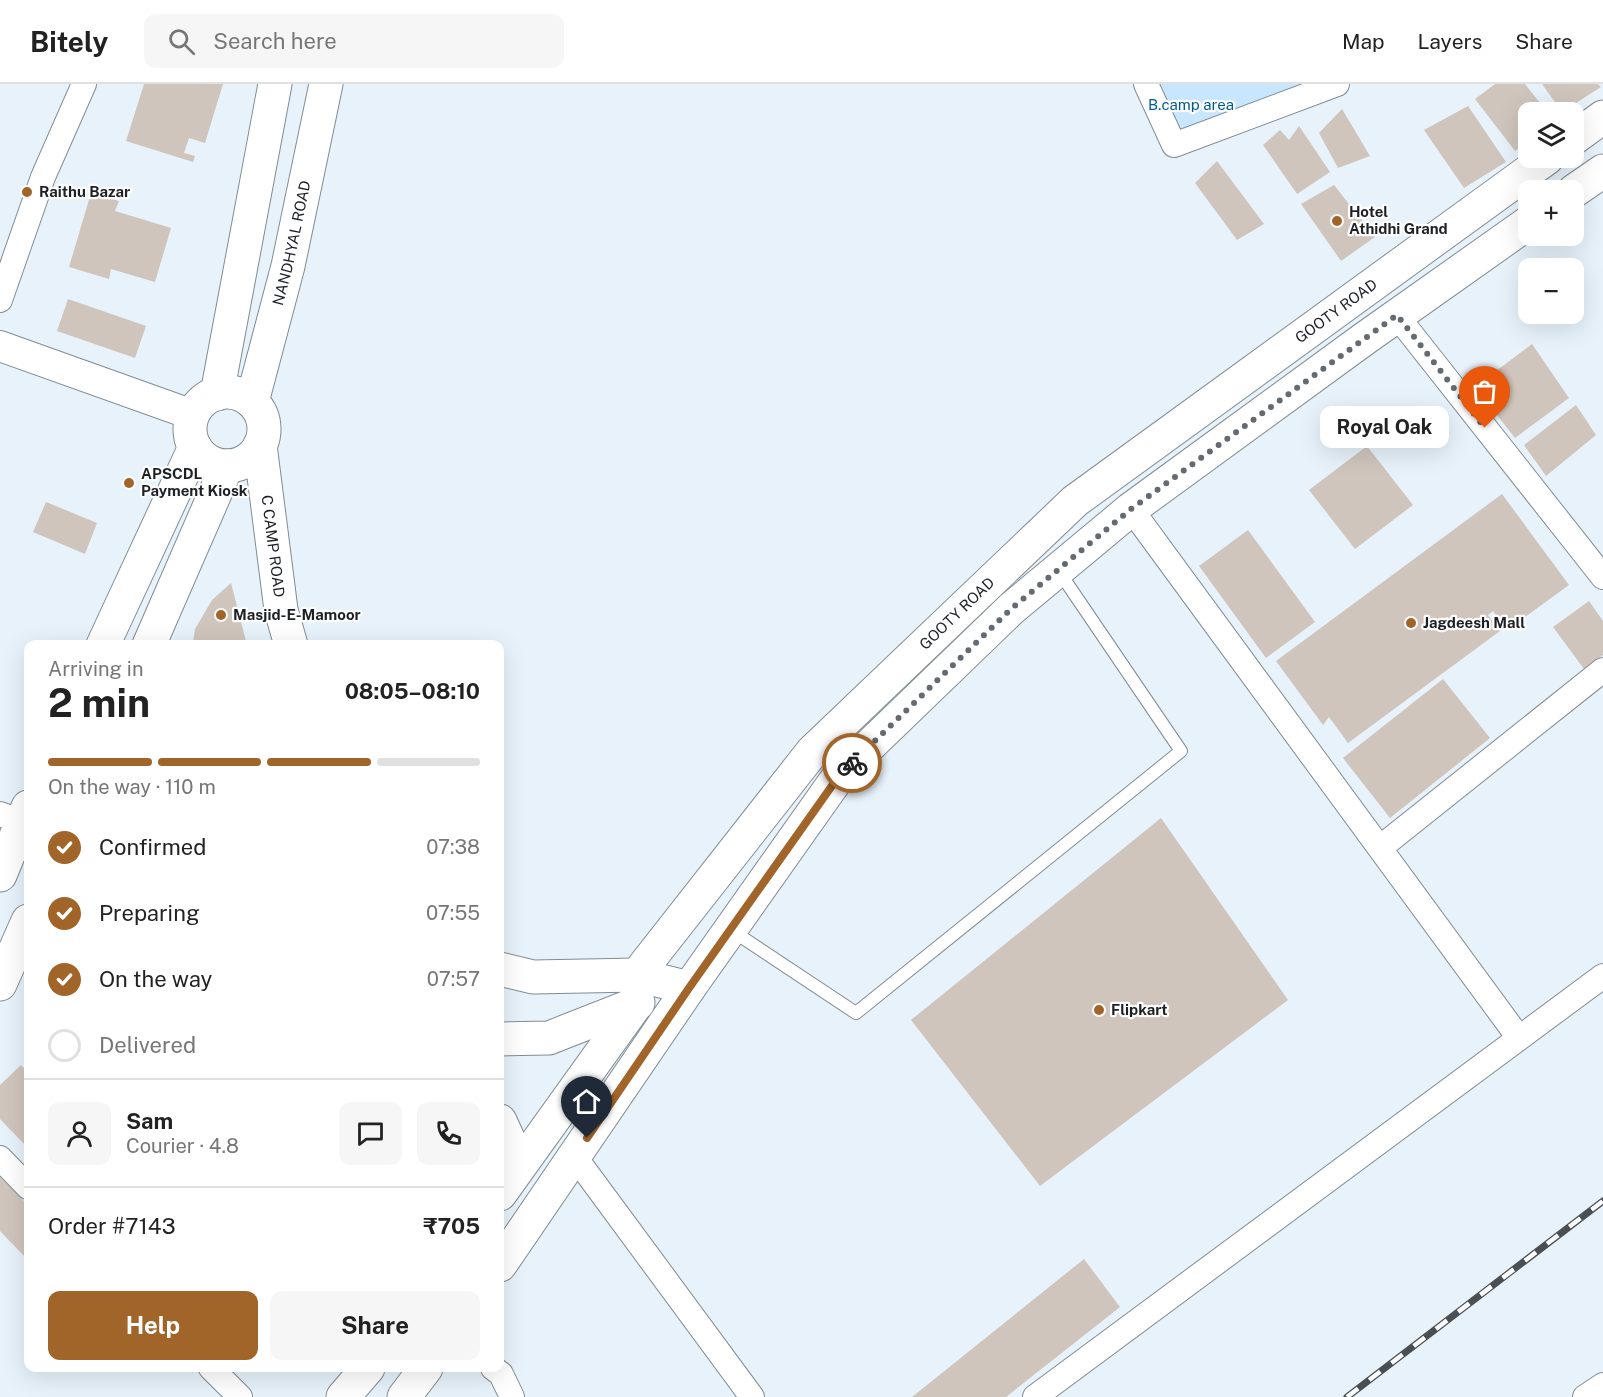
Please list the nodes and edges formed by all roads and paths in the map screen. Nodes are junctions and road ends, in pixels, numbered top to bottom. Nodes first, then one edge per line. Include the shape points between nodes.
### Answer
1 (84, 84) edge
2 (275, 84) edge
3 (326, 84) edge
4 (1146, 84) edge
5 (1337, 84) edge
6 (1603, 117) edge
7 (1584, 131) edge
8 (1533, 168) edge
9 (1603, 171) edge
10 (1584, 184) edge
11 (1518, 230) edge
12 (0, 300) edge
13 (1397, 315) junction
14 (0, 346) edge
15 (217, 393) junction
16 (252, 402) junction
17 (194, 431) junction
18 (260, 445) junction
19 (227, 466) junction
20 (1131, 509) junction
21 (1058, 569) junction
22 (1603, 577) edge
23 (106, 640) edge
24 (151, 640) edge
25 (290, 640) edge
26 (1603, 670) edge
27 (17, 814) edge
28 (1382, 847) junction
29 (0, 875) edge
30 (730, 930) junction
31 (24, 941) edge
32 (504, 970) edge
33 (1603, 976) edge
34 (0, 984) edge
35 (689, 988) junction
36 (637, 989) junction
37 (1519, 1038) junction
38 (504, 1039) edge
39 (504, 1130) edge
40 (575, 1157) junction
41 (0, 1158) edge
42 (520, 1165) junction
43 (24, 1183) edge
44 (504, 1188) edge
45 (504, 1259) edge
46 (215, 1372) edge
47 (365, 1372) edge
48 (423, 1372) edge
49 (498, 1372) edge
50 (1603, 1385) edge
51 (240, 1397) edge
52 (343, 1397) edge
53 (404, 1397) edge
54 (512, 1397) edge
55 (753, 1397) edge
56 (1035, 1397) edge
57 (1585, 1397) edge

1 - 12 street via 43,177
2 - 15 main road
3 - 16 main road, NANDHYAL ROAD via 288,266
4 - 5 street via 1174,145
6 - 7 main road
8 - 36 main road, GOOTY ROAD via 1075,501 812,752
9 - 10 main road
11 - 13 main road
13 - 20 main road
13 - 22 street
14 - 17 street
15 - 16 main road via 236,393
15 - 17 main road via 207,398
16 - 18 main road via 264,427
17 - 19 main road via 209,461
17 - 23 main road
18 - 19 main road via 246,460
18 - 25 main road, C CAMP ROAD via 281,610
19 - 24 main road
20 - 21 main road
20 - 28 street
21 - 30 main road via 1011,609 841,773
21 - 30 lane via 1181,751 856,1013
26 - 28 street
27 - 29 main road
28 - 37 street
30 - 35 main road
31 - 34 main road
32 - 36 main road
33 - 37 street
35 - 36 main road
35 - 40 main road
36 - 38 main road via 549,1038
36 - 42 main road, GOOTY ROAD
37 - 56 street
39 - 42 main road
40 - 45 main road
40 - 55 street
41 - 43 street
42 - 44 main road, GOOTY ROAD
46 - 51 street
47 - 52 main road
48 - 53 main road
49 - 54 street
50 - 57 street

